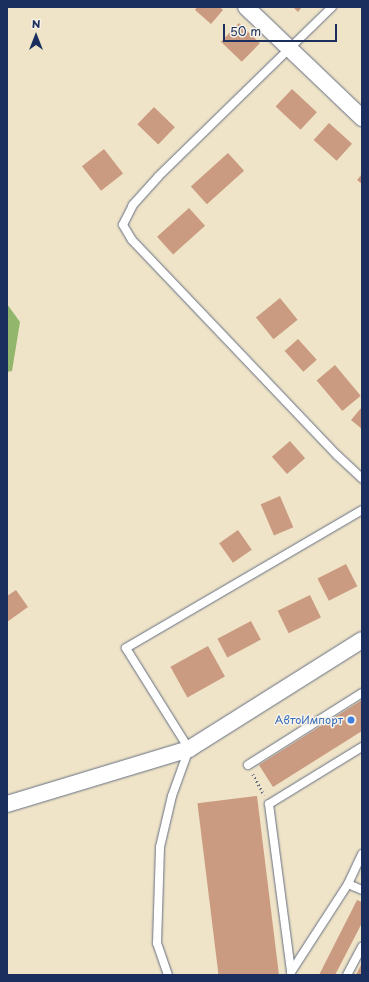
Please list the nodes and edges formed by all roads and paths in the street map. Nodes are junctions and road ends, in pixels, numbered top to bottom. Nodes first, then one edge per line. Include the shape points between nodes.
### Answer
1 (246, 7) edge
2 (332, 7) edge
3 (292, 48) junction
4 (362, 118) edge
5 (362, 478) edge
6 (362, 510) edge
7 (362, 640) edge
8 (362, 693) edge
9 (362, 746) edge
10 (189, 749) junction
11 (248, 765) joint
12 (7, 804) edge
13 (269, 804) junction
14 (362, 854) edge
15 (348, 884) junction
16 (362, 890) edge
17 (362, 947) edge
18 (168, 975) edge
19 (347, 975) edge

1 - 3 street
2 - 3 lane
3 - 4 street
3 - 5 lane via 158,177 133,205 123,225 132,240
6 - 10 lane via 126,648
7 - 10 street
8 - 11 lane
9 - 13 lane
10 - 12 street
10 - 18 lane via 172,796 160,847 157,944
11 - 13 path
13 - 15 lane via 291,972
14 - 15 lane
15 - 16 lane
17 - 19 lane

